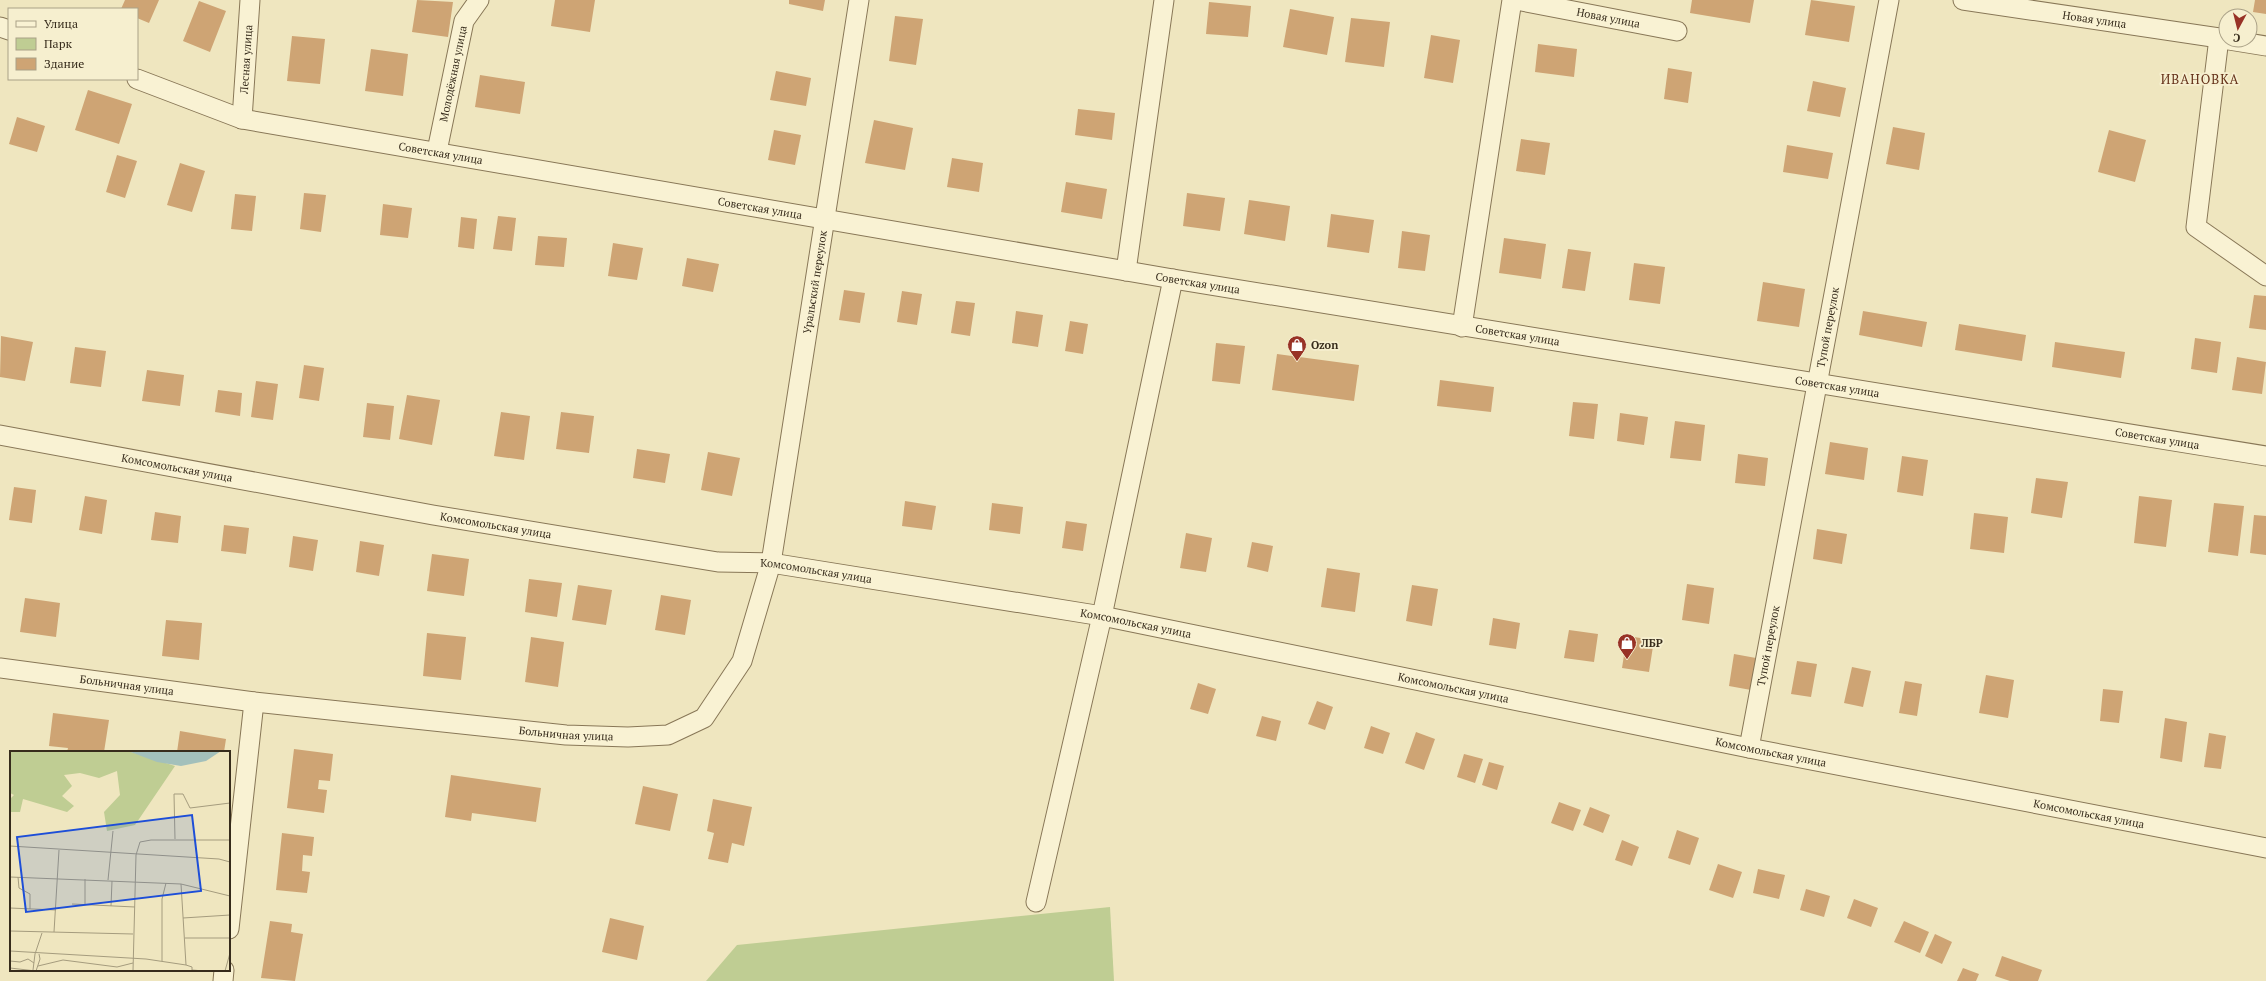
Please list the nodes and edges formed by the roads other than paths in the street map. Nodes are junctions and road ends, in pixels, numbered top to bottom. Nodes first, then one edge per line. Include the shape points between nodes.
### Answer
1 (250, 0) edge
2 (479, 0) edge
3 (859, 0) edge
4 (1164, 0) edge
5 (1512, 0) edge
6 (1516, 0) edge
7 (1889, 0) edge
8 (1962, 0) edge
9 (1677, 31) dead end
10 (2218, 38) edge
11 (2224, 48) edge
12 (138, 79) edge
13 (242, 119) junction
14 (437, 151) junction
15 (825, 219) junction
16 (1126, 271) junction
17 (2266, 276) edge
18 (1173, 279) junction
19 (1462, 327) junction
20 (1816, 384) junction
21 (0, 435) edge
22 (2266, 456) edge
23 (771, 563) junction
24 (1102, 616) junction
25 (0, 668) edge
26 (254, 702) junction
27 (1749, 748) junction
28 (2266, 848) edge
29 (1036, 902) dead end
30 (230, 920) edge
31 (224, 971) edge
32 (223, 981) edge

1 - 13 street, Лесная улица
2 - 14 street, Молодёжная улица via 464,21
3 - 15 street, Уральский переулок
4 - 16 street
5 - 19 street
6 - 9 street, Новая улица
7 - 20 street, Тупой переулок
8 - 10 street, Новая улица
11 - 17 street via 2196,227
12 - 13 street, Советская улица
13 - 14 street, Советская улица
14 - 15 street, Советская улица
15 - 16 street, Советская улица
15 - 23 street, Уральский переулок
16 - 18 street, Советская улица
18 - 19 street, Советская улица
18 - 24 street
19 - 20 street, Советская улица
20 - 22 street, Советская улица
20 - 27 street, Тупой переулок
21 - 23 street, Комсомольская улица via 449,518 718,562
23 - 24 street, Комсомольская улица
23 - 26 street, Больничная улица via 742,661 704,718 668,735 566,735
24 - 27 street, Комсомольская улица
24 - 29 street
25 - 26 street, Больничная улица
26 - 30 street
27 - 28 street, Комсомольская улица
31 - 32 street

